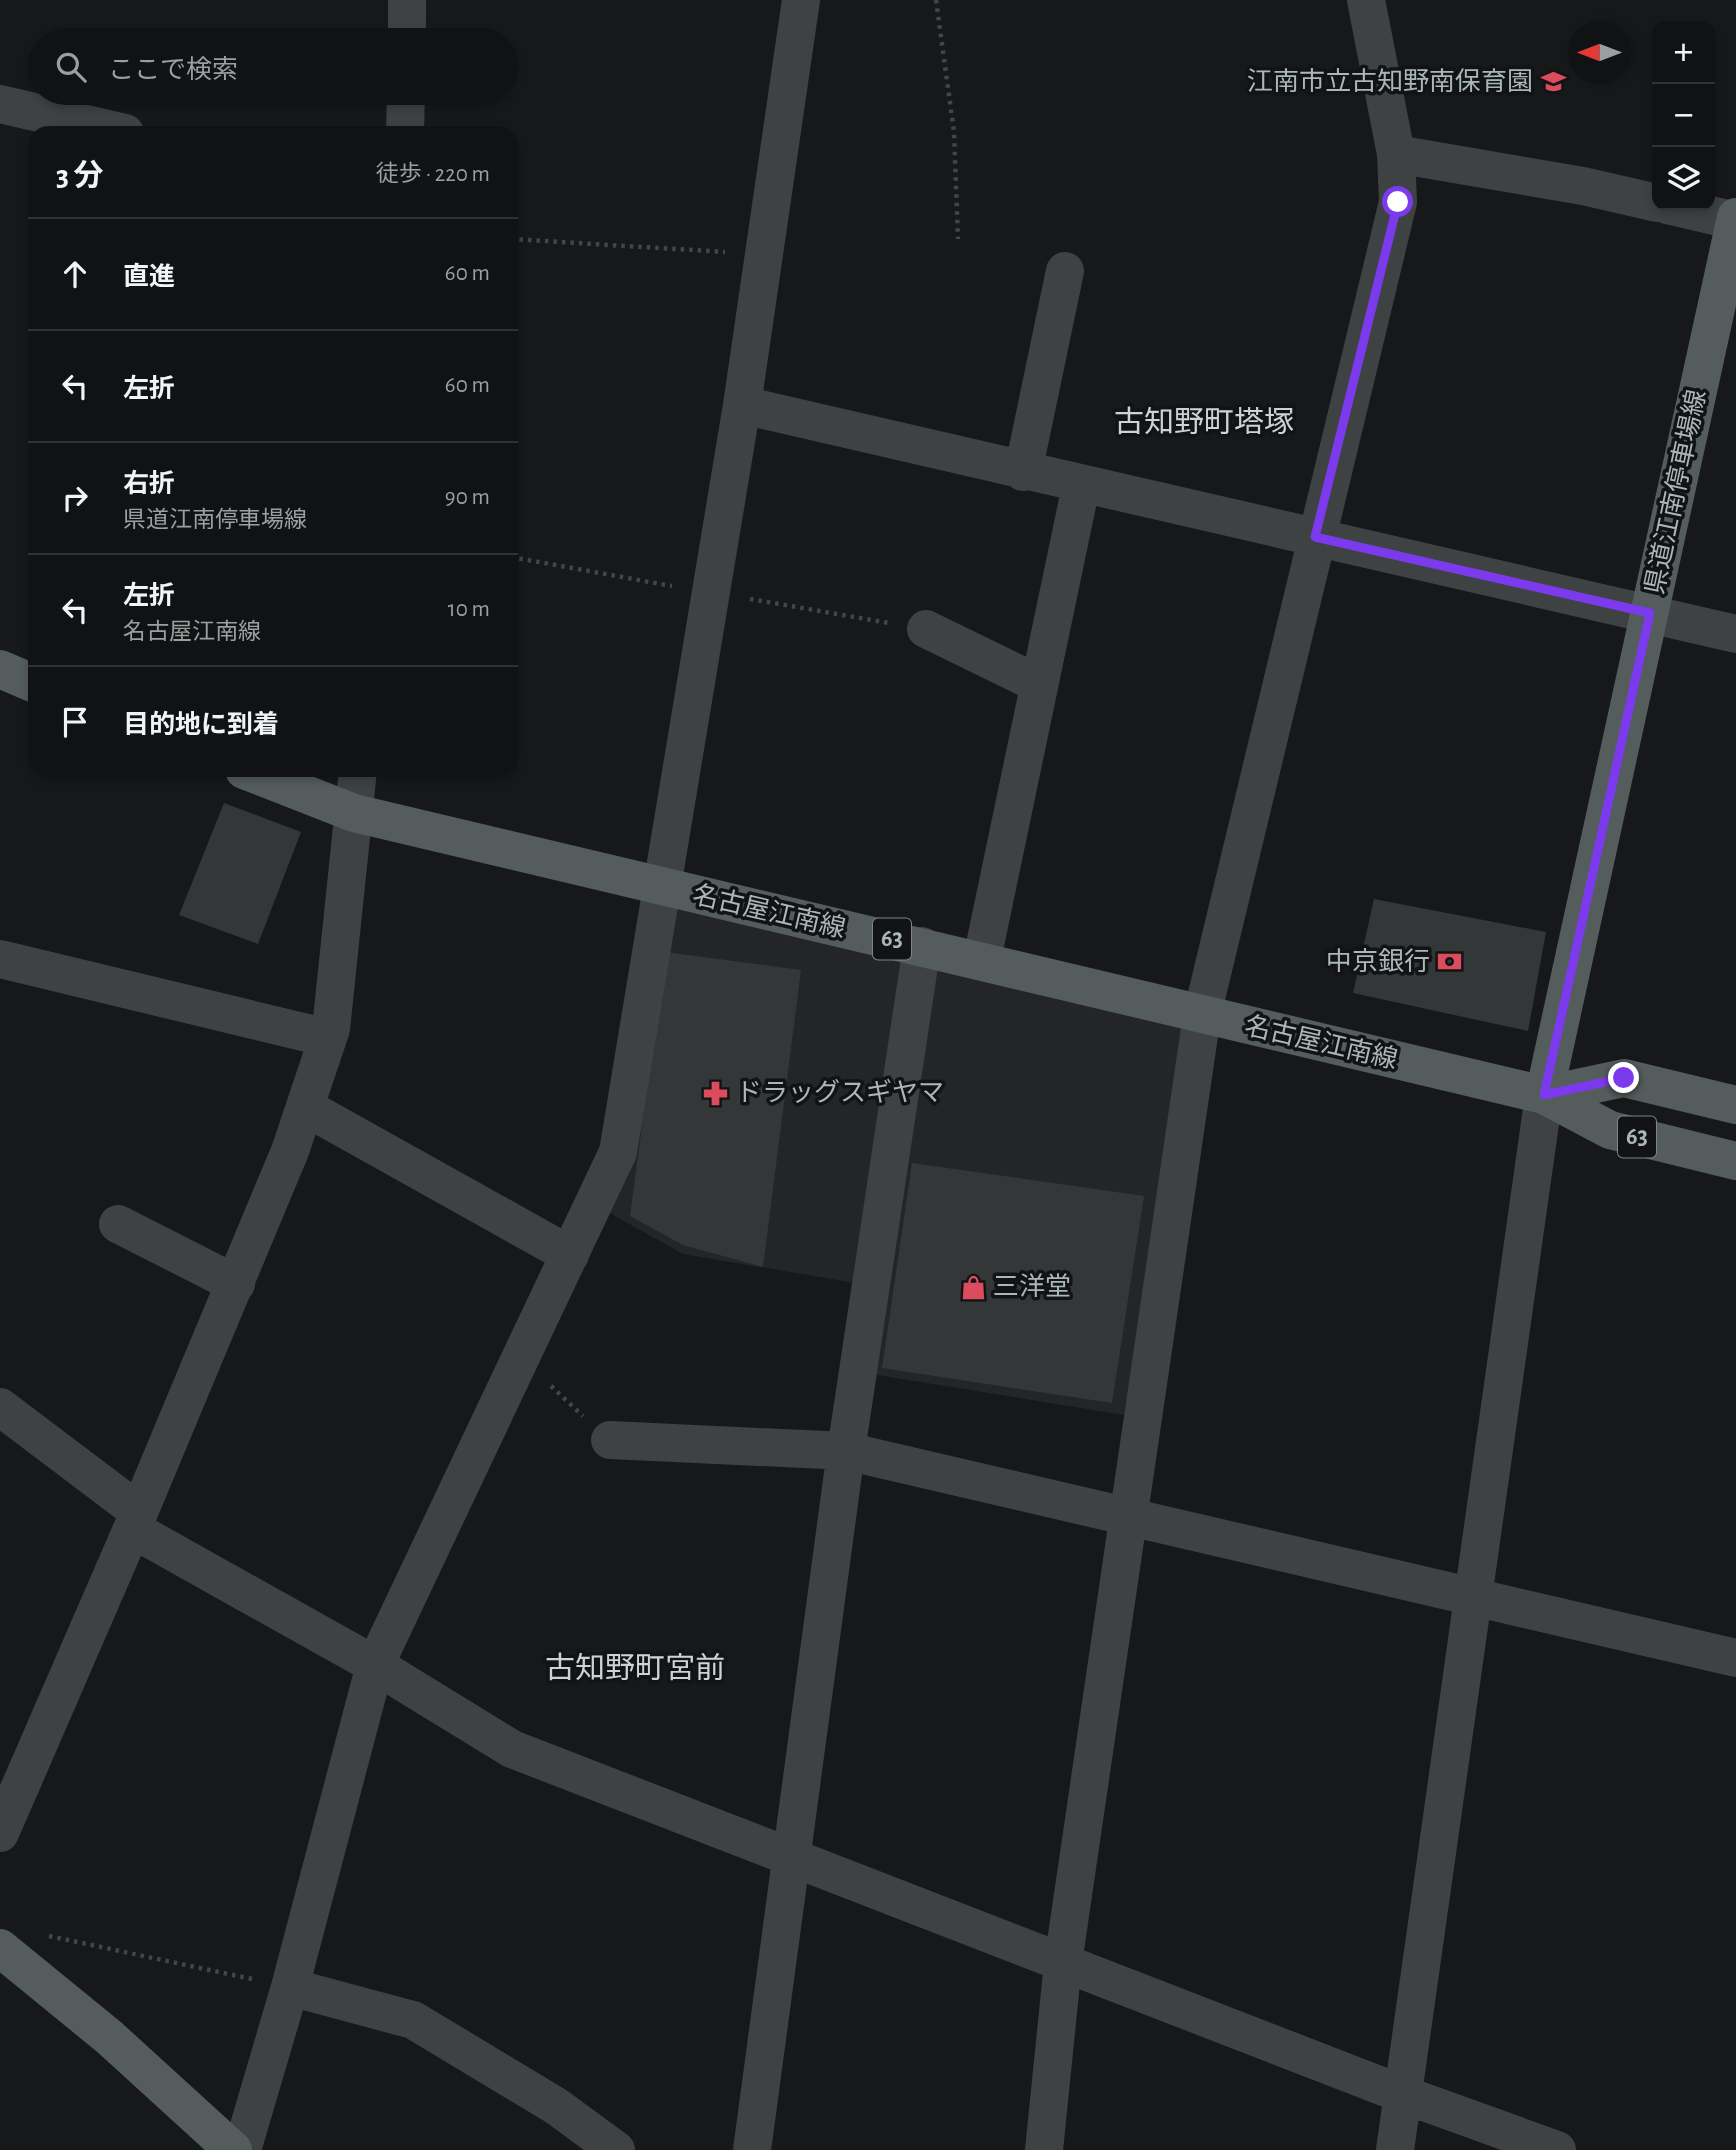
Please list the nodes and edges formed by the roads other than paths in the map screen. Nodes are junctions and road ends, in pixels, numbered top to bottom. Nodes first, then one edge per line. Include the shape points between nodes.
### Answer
1 (407, 0) edge
2 (801, 0) edge
3 (1366, 0) edge
4 (407, 28) edge
5 (0, 104) edge
6 (406, 105) edge
7 (95, 126) edge
8 (405, 126) edge
9 (1396, 154) junction
10 (1652, 202) edge
11 (1692, 210) edge
12 (1736, 219) edge
13 (1065, 271) dead end
14 (742, 405) junction
15 (1023, 472) junction
16 (1081, 486) junction
17 (1315, 537) junction
18 (1650, 613) junction
19 (926, 629) dead end
20 (1736, 634) edge
21 (0, 669) edge
22 (28, 681) edge
23 (1039, 684) junction
24 (262, 777) edge
25 (357, 777) edge
26 (354, 813) junction
27 (664, 889) junction
28 (922, 946) junction
29 (0, 958) edge
30 (982, 959) junction
31 (1202, 1015) junction
32 (328, 1038) junction
33 (1544, 1095) junction
34 (1736, 1105) edge
35 (305, 1107) junction
36 (1736, 1161) edge
37 (118, 1224) dead end
38 (570, 1255) junction
39 (236, 1284) junction
40 (0, 1407) edge
41 (610, 1440) road end
42 (846, 1451) junction
43 (1128, 1516) junction
44 (136, 1521) junction
45 (1471, 1597) junction
46 (1736, 1658) edge
47 (376, 1665) junction
48 (0, 1833) edge
49 (792, 1857) junction
50 (0, 1948) edge
51 (1063, 1964) junction
52 (290, 1987) junction
53 (1402, 2094) junction
54 (233, 2150) edge
55 (242, 2150) edge
56 (616, 2150) edge
57 (752, 2150) edge
58 (1044, 2150) edge
59 (1395, 2150) edge
60 (1557, 2150) edge

1 - 4 street
2 - 14 street
3 - 9 street
5 - 7 street
6 - 8 street
9 - 10 street
9 - 17 street via 1398,202
11 - 12 street
12 - 18 main road, 県道江南停車場線
13 - 15 street
14 - 15 street
14 - 27 street
15 - 16 street
16 - 17 street
16 - 23 street
17 - 18 street
17 - 31 street
18 - 20 street
18 - 33 main road, 県道江南停車場線
19 - 23 street
21 - 22 main road
23 - 30 street
24 - 26 main road, 名古屋江南線 / 63
25 - 26 street
26 - 27 main road, 名古屋江南線 / 63
26 - 32 street
27 - 28 main road, 名古屋江南線 / 63
27 - 38 street via 618,1152
28 - 30 main road, 名古屋江南線 / 63
28 - 42 street
29 - 32 street
30 - 31 main road, 名古屋江南線 / 63
31 - 33 main road, 名古屋江南線 / 63
31 - 43 street
32 - 35 street
33 - 34 main road, 名古屋江南線 / 63 via 1624,1078
33 - 36 main road, 名古屋江南線 / 63 via 1610,1130
33 - 45 street
35 - 38 street
35 - 39 street
37 - 39 street
38 - 47 street
39 - 44 street
40 - 44 street
41 - 42 street
42 - 43 street
42 - 49 street
43 - 45 street
43 - 51 street
44 - 47 street
44 - 48 street
45 - 46 street
45 - 53 street
47 - 49 street via 512,1749
47 - 52 street
49 - 51 street
49 - 57 street
50 - 54 main road via 109,2037
51 - 53 street
51 - 58 street
52 - 55 street
52 - 56 street via 413,2020 556,2106
53 - 59 street
53 - 60 street

